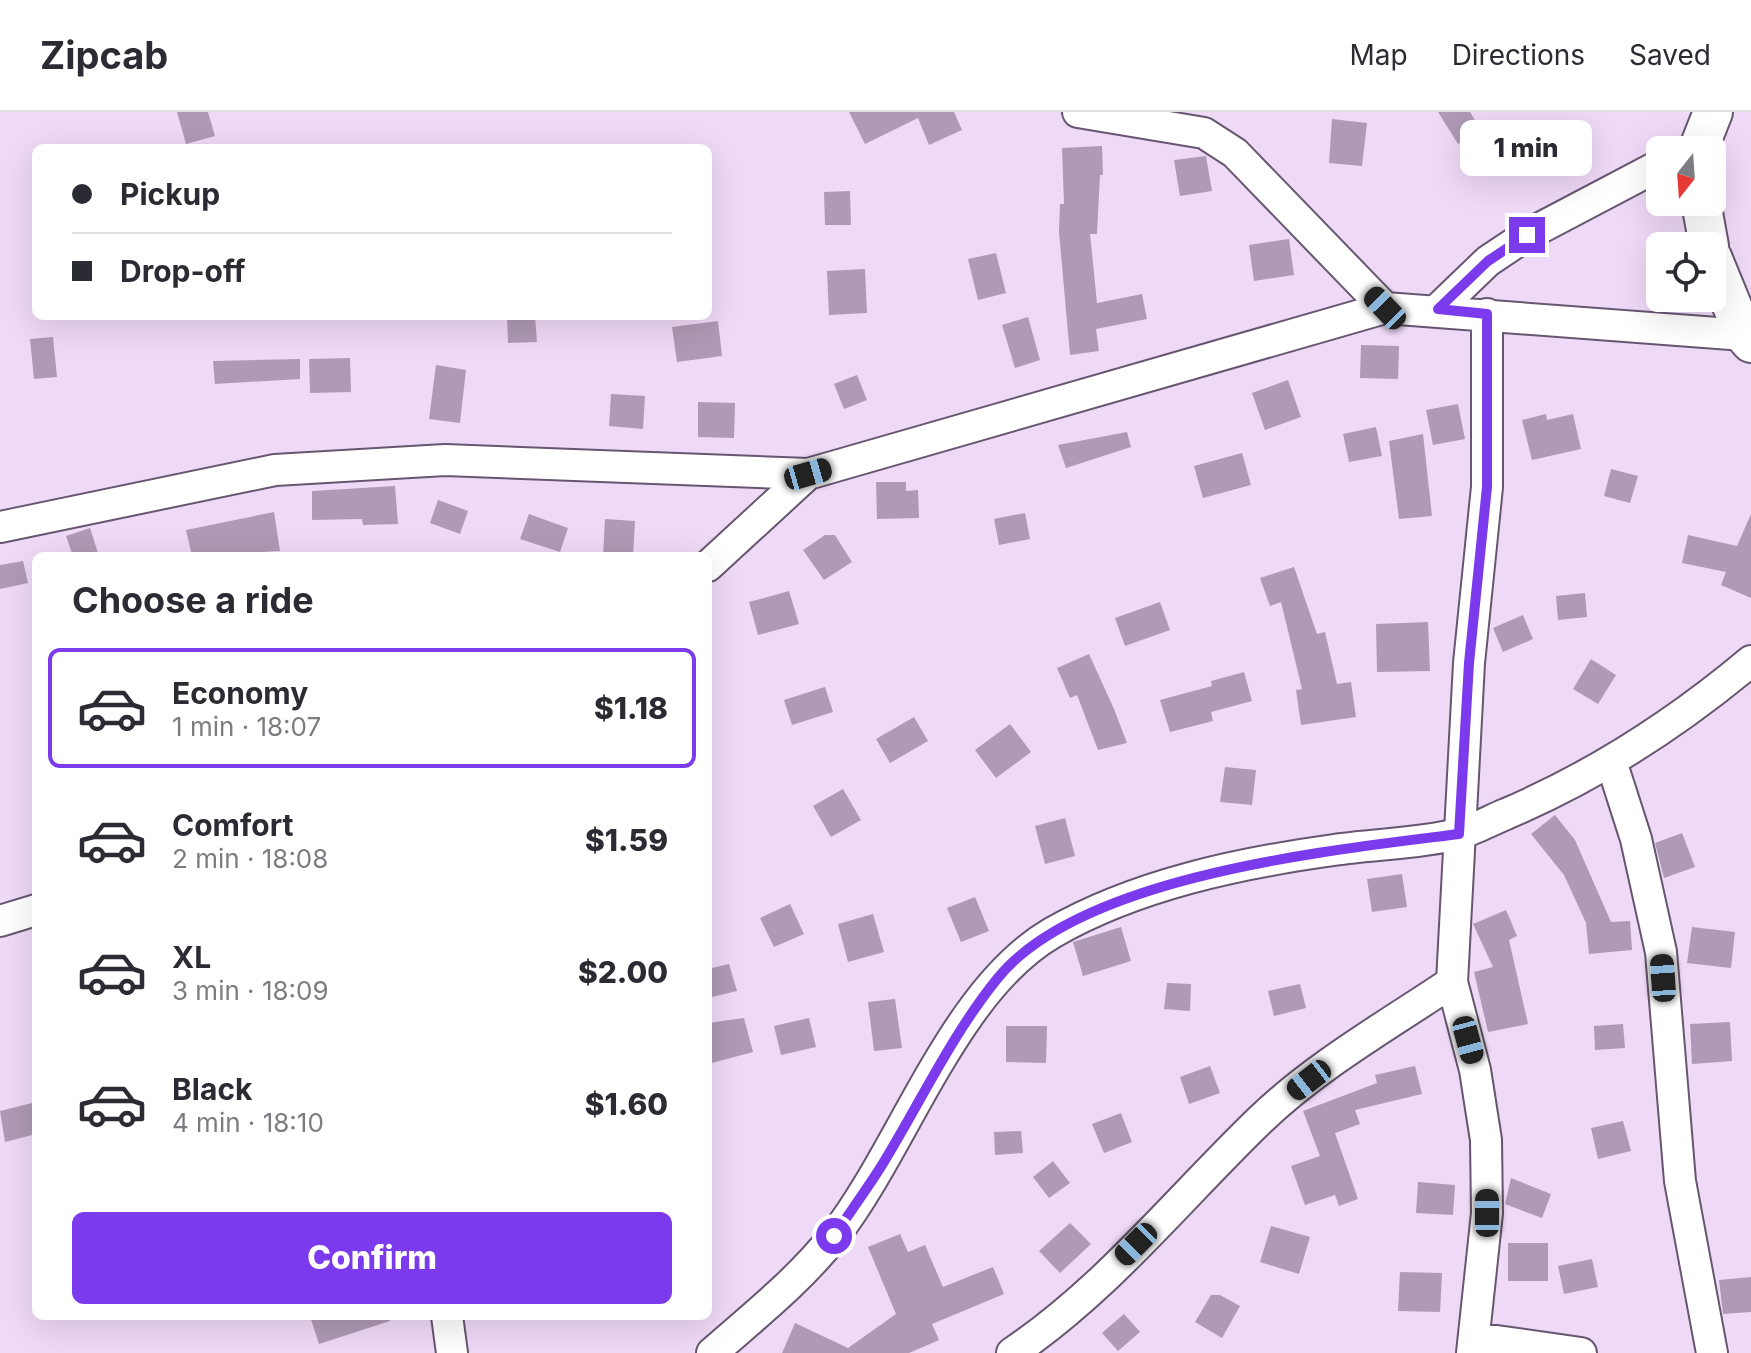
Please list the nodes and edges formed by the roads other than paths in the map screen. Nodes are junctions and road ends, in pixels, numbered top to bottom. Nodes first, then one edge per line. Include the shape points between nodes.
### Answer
1 (1078, 112) edge
2 (1646, 173) edge
3 (1726, 289) edge
4 (1385, 308) junction
5 (1438, 309) junction
6 (1487, 314) junction
7 (1748, 339) edge
8 (808, 474) junction
9 (0, 527) edge
10 (712, 562) edge
11 (1751, 661) edge
12 (1611, 761) junction
13 (1459, 834) junction
14 (32, 911) edge
15 (0, 921) edge
16 (1452, 982) junction
17 (448, 1320) edge
18 (1474, 1346) edge
19 (452, 1353) edge
20 (712, 1353) edge
21 (1012, 1353) edge
22 (1581, 1353) edge
23 (1712, 1353) edge

1 - 4 street via 1204,133 1235,153
2 - 5 street via 1488,261
3 - 7 street
4 - 5 street
4 - 8 street
5 - 6 street
6 - 7 street
6 - 13 street via 1487,487
8 - 9 street via 445,460 275,470
8 - 10 street
11 - 12 street via 1711,695
12 - 13 street
12 - 23 street via 1636,839 1661,952 1680,1181
13 - 16 street
13 - 20 street via 1221,871 1116,902 1049,934 999,976 834,1236 778,1296
14 - 15 street
16 - 18 street via 1486,1140 1487,1213
16 - 21 street via 1262,1117 1053,1325
17 - 19 street
18 - 22 street

